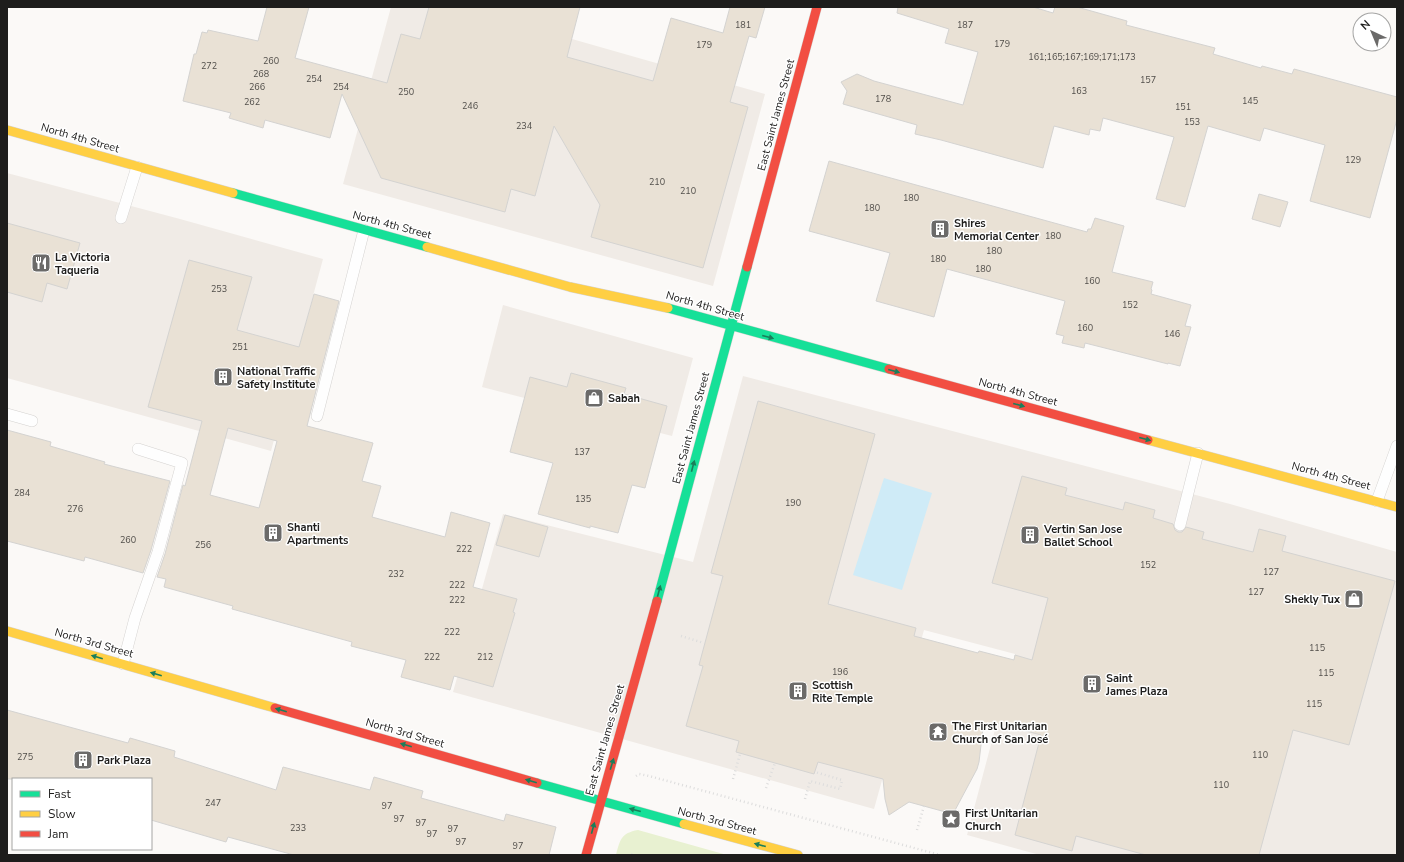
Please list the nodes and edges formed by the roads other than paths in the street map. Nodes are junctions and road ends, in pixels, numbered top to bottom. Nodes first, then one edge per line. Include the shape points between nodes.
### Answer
1 (817, 7) edge
2 (7, 130) edge
3 (137, 167) junction
4 (121, 218) dead end
5 (364, 230) junction
6 (731, 326) junction
7 (7, 414) edge
8 (317, 416) dead end
9 (32, 421) dead end
10 (1397, 446) edge
11 (138, 449) dead end
12 (1198, 453) junction
13 (1377, 501) junction
14 (1397, 507) edge
15 (1180, 526) dead end
16 (7, 631) edge
17 (122, 664) junction
18 (601, 801) junction
19 (586, 855) edge
20 (798, 855) edge

1 - 6 main road, East Saint James Street
2 - 3 main road, North 4th Street
3 - 4 lane
3 - 5 main road, North 4th Street
5 - 6 main road, North 4th Street via 570,287 653,304
5 - 8 lane
6 -> 12 main road, North 4th Street
18 -> 6 main road, East Saint James Street
7 - 9 lane
10 - 13 lane
11 - 17 lane via 182,463 158,552
12 - 13 main road, North 4th Street
12 - 15 lane
13 - 14 main road, North 4th Street
17 -> 16 main road, North 3rd Street
18 -> 17 main road, North 3rd Street
19 -> 18 main road, East Saint James Street
20 -> 18 main road, North 3rd Street

